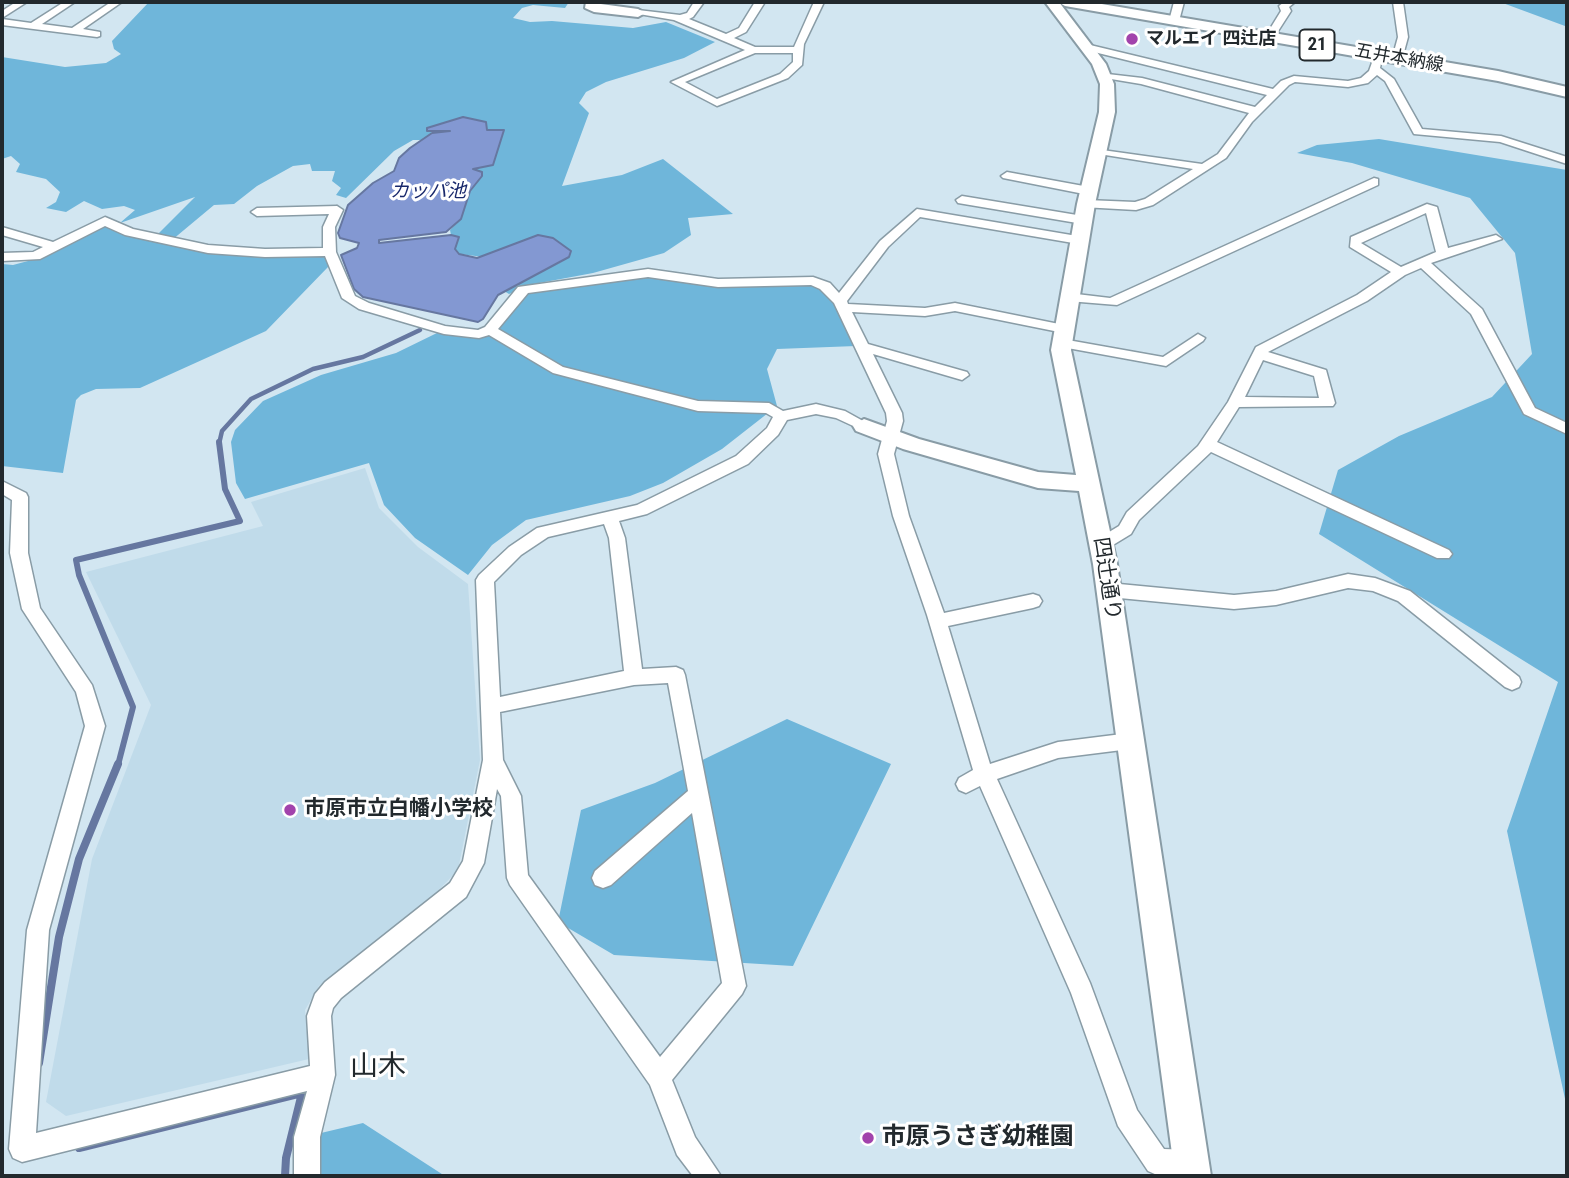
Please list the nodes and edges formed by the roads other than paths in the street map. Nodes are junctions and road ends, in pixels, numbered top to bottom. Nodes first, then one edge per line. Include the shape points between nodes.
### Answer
1 (22, 2) edge
2 (69, 2) edge
3 (117, 2) edge
4 (593, 2) edge
5 (699, 2) edge
6 (760, 2) edge
7 (820, 2) edge
8 (1052, 2) edge
9 (1065, 2) edge
10 (1179, 2) edge
11 (1290, 2) edge
12 (1398, 2) edge
13 (642, 7) edge
14 (2, 15) edge
15 (680, 19) junction
16 (1174, 21) junction
17 (2, 22) edge
18 (33, 26) junction
19 (75, 30) junction
20 (97, 34) dead end
21 (1270, 37) junction
22 (726, 38) junction
23 (1086, 47) junction
24 (754, 50) junction
25 (799, 50) junction
26 (1397, 59) junction
27 (1377, 63) junction
28 (1103, 75) junction
29 (1567, 92) edge
30 (1274, 93) junction
31 (1256, 111) junction
32 (1099, 151) junction
33 (1567, 161) edge
34 (1202, 167) junction
35 (1007, 176) dead end
36 (1374, 182) dead end
37 (962, 200) dead end
38 (257, 212) dead end
39 (1084, 214) junction
40 (2, 231) edge
41 (1496, 239) dead end
42 (57, 247) junction
43 (330, 252) junction
44 (1443, 254) junction
45 (2, 257) edge
46 (1422, 262) junction
47 (1400, 271) junction
48 (1068, 297) junction
49 (843, 304) junction
50 (490, 330) junction
51 (1063, 336) junction
52 (1198, 338) dead end
53 (864, 347) junction
54 (1259, 354) junction
55 (962, 375) dead end
56 (1236, 402) junction
57 (781, 416) junction
58 (864, 426) joint
59 (1567, 429) edge
60 (889, 437) junction
61 (1208, 444) junction
62 (1088, 484) junction
63 (2, 486) edge
64 (610, 518) junction
65 (1102, 544) junction
66 (1443, 554) dead end
67 (1109, 590) junction
68 (1033, 601) dead end
69 (938, 621) junction
70 (634, 677) junction
71 (1512, 681) dead end
72 (492, 706) junction
73 (1130, 741) junction
74 (493, 760) junction
75 (985, 774) junction
76 (966, 784) dead end
77 (698, 795) junction
78 (603, 878) dead end
79 (323, 1076) junction
80 (659, 1077) junction
81 (1192, 1170) edge
82 (307, 1176) edge
83 (708, 1176) edge

1 - 14 street
2 - 18 street
3 - 19 street
4 - 13 street via 594,8
5 - 15 street via 690,15
6 - 22 street via 743,30
7 - 25 street
8 - 23 street, 四辻通り
9 - 16 main road, 五井本納線 / 21
10 - 16 street
11 - 21 street
12 - 26 street via 1403,37
13 - 15 street
15 - 22 street
16 - 21 main road, 五井本納線 / 21
17 - 18 street
18 - 19 street
19 - 20 street
21 - 27 main road, 五井本納線 / 21
22 - 24 street
23 - 28 street, 四辻通り
23 - 30 street
24 - 25 street
24 - 25 street via 676,82 717,103 784,76 798,62
26 - 27 main road, 五井本納線 / 21
26 - 29 main road, 五井本納線 / 21
27 - 30 street via 1364,81 1294,79
27 - 33 street via 1418,132 1501,139
28 - 31 street
28 - 32 street, 四辻通り via 1107,111
30 - 31 street
31 - 34 street via 1222,156
32 - 34 street
32 - 39 street, 四辻通り
34 - 39 street via 1149,202
35 - 39 street
36 - 48 street via 1112,302
37 - 39 street
38 - 43 street via 337,210 329,227
39 - 48 street, 四辻通り
39 - 49 street via 917,213 884,244
40 - 42 street
41 - 44 street
42 - 43 street via 106,221 129,232 208,248
42 - 45 street via 35,256
43 - 50 street via 345,292 355,302 444,330 479,334
44 - 46 street
44 - 47 street via 1431,207 1355,240 1354,244
46 - 47 street
46 - 59 street via 1477,312 1529,411
47 - 54 street via 1362,298
48 - 51 street, 四辻通り
49 - 50 street via 813,281 718,284 648,273 523,290
49 - 51 street via 925,312 955,307
49 - 53 street
50 - 57 street via 558,370 698,406 769,408
51 - 52 street via 1166,362
51 - 62 street, 四辻通り via 1067,391
53 - 55 street
53 - 60 street via 894,413
54 - 56 street
54 - 56 street via 1321,373 1328,403
56 - 61 street
57 - 58 street via 816,409
57 - 64 street via 773,431 742,460 641,510
58 - 60 street
60 - 62 street via 1048,482
60 - 69 street via 886,454 901,516
61 - 65 street via 1133,516 1125,530
61 - 66 street
62 - 65 street, 四辻通り
63 - 79 street via 20,497 19,553 31,609 85,691 95,726 38,930 22,1149
64 - 70 street via 618,538
64 - 72 street via 543,532 485,580
65 - 67 street, 四辻通り
67 - 71 street via 1234,602 1276,598 1348,581 1376,585 1404,597
67 - 73 street, 四辻通り
68 - 69 street
69 - 75 street
70 - 72 street
70 - 77 street via 676,675
72 - 74 street
73 - 75 street via 1058,750
73 - 81 street, 四辻通り
74 - 79 street via 467,879 323,1002 319,1016
74 - 80 street via 511,796 518,878
75 - 76 street
75 - 81 street via 1082,991 1128,1117 1157,1162
77 - 78 street
77 - 80 street via 734,986
79 - 82 street via 307,1137
80 - 83 street via 686,1146

